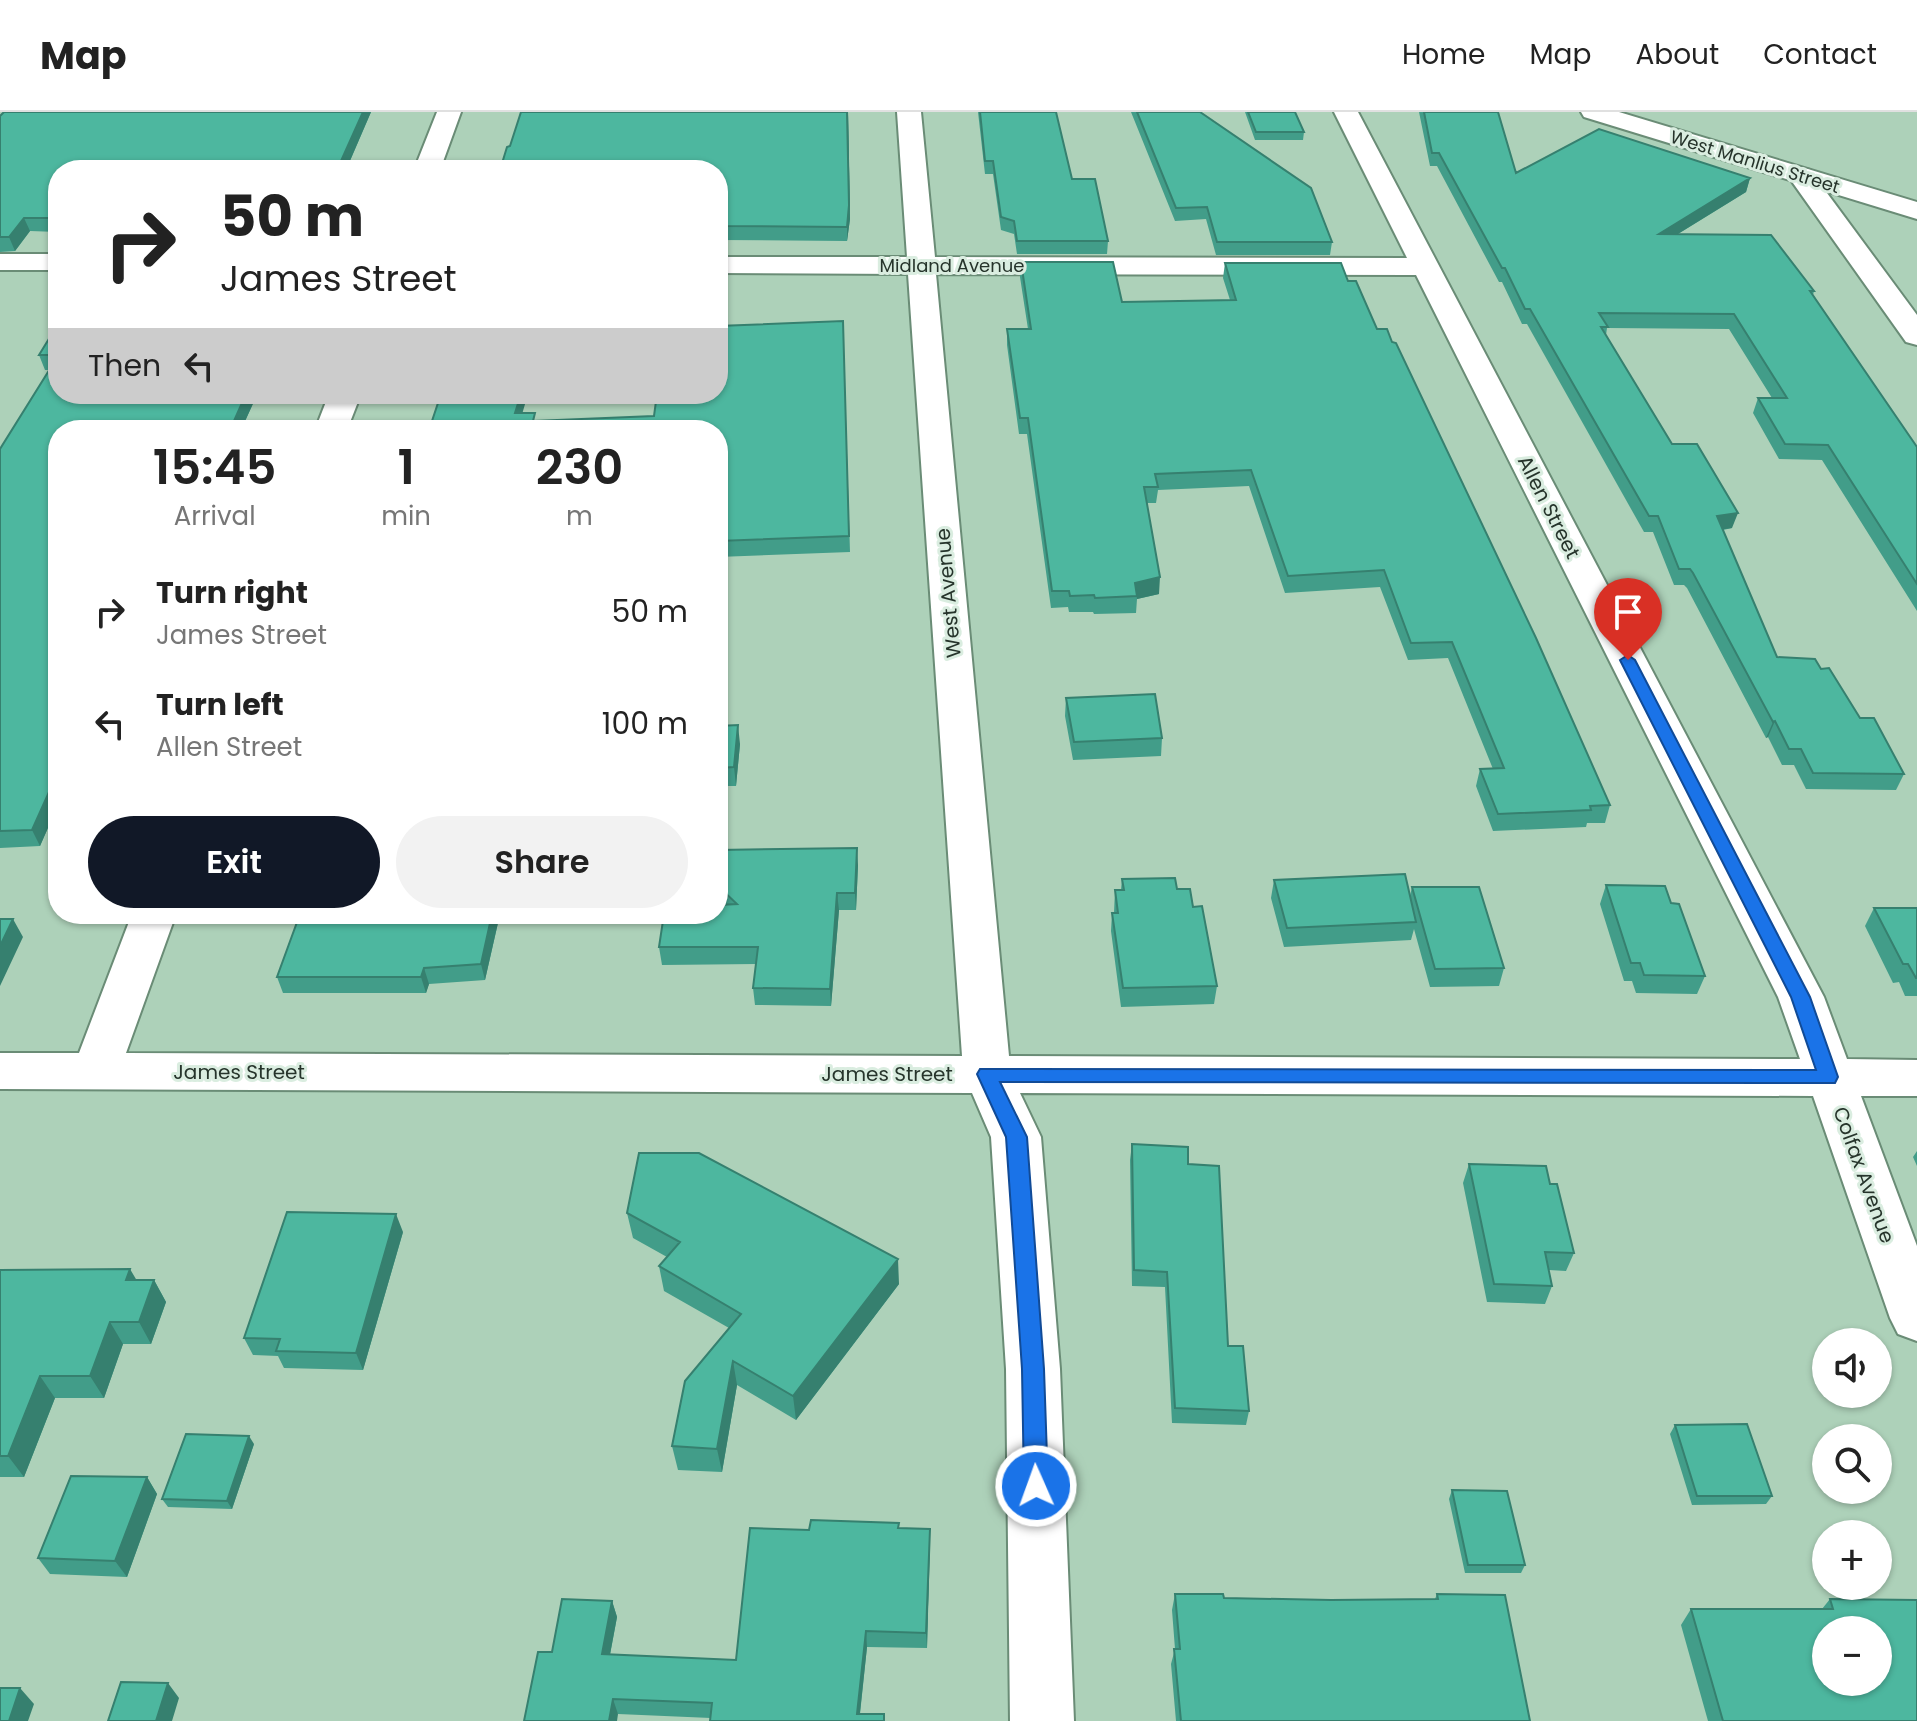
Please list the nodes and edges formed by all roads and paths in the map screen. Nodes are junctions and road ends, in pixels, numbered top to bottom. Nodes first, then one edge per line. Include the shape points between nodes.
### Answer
1 (449, 112) edge
2 (909, 112) edge
3 (1346, 112) edge
4 (1593, 112) edge
5 (431, 160) edge
6 (1801, 176) junction
7 (1917, 211) edge
8 (0, 262) edge
9 (48, 262) edge
10 (728, 265) edge
11 (922, 266) junction
12 (1426, 267) junction
13 (1917, 336) edge
14 (150, 924) edge
15 (0, 1071) edge
16 (96, 1071) junction
17 (987, 1074) junction
18 (1828, 1077) junction
19 (1917, 1078) edge
20 (1917, 1318) edge
21 (1042, 1721) edge

1 - 5 street
2 - 11 street, West Avenue
3 - 12 street, Allen Street
4 - 6 street, West Manlius Street
6 - 7 street, West Manlius Street
6 - 13 street
8 - 9 street
10 - 11 street, Midland Avenue
11 - 12 street, Midland Avenue
11 - 17 street, West Avenue
12 - 18 street, Allen Street via 1801,997
14 - 16 street
15 - 16 street, James Street
16 - 17 street, James Street
17 - 18 street, James Street
17 - 21 street via 1016,1137 1033,1369
18 - 19 street, James Street
18 - 20 street, Colfax Avenue

